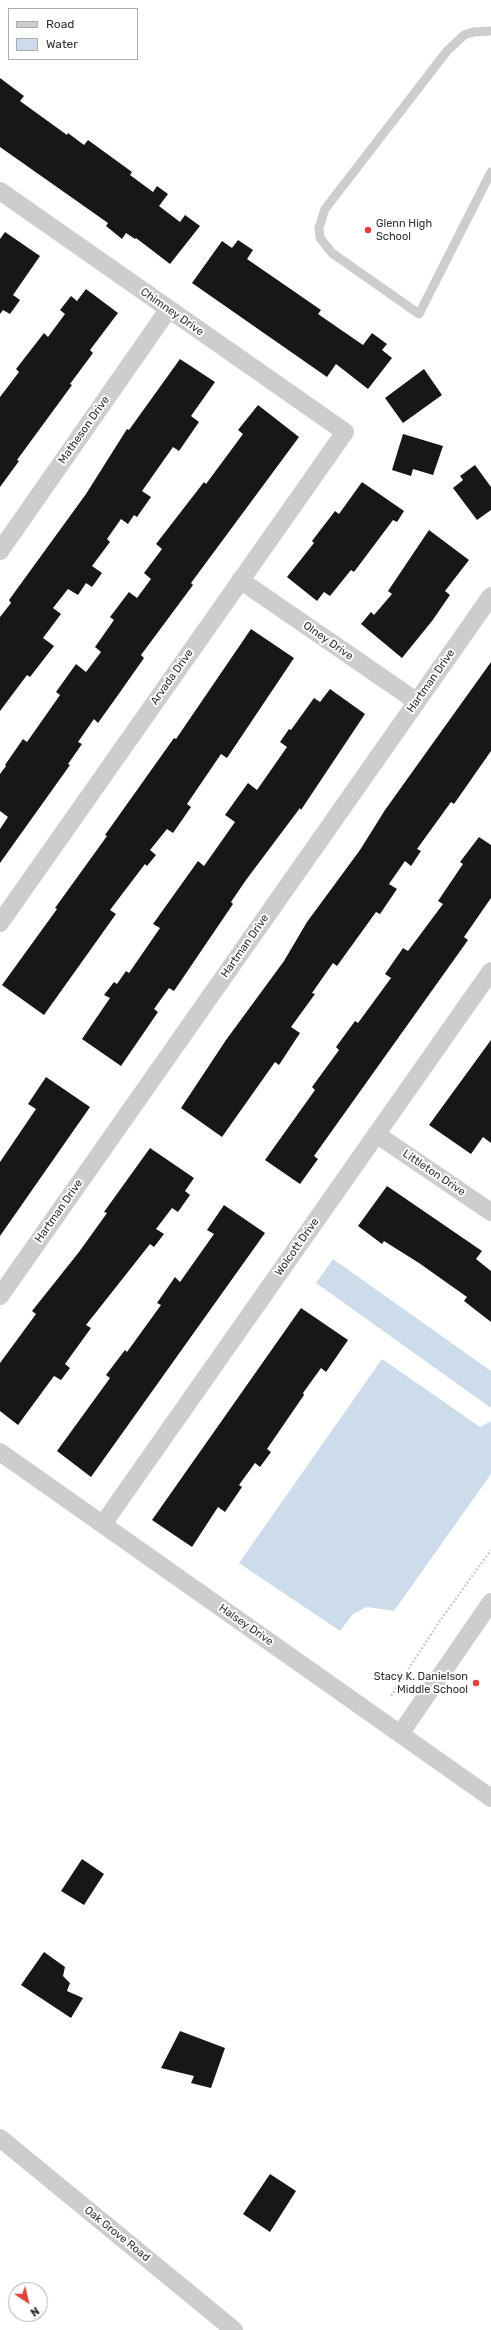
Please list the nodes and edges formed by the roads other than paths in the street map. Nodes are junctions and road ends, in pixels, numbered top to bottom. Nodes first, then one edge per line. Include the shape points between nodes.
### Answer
1 (491, 31) edge
2 (491, 172) edge
3 (0, 191) edge
4 (168, 310) junction
5 (345, 432) joint
6 (0, 551) edge
7 (240, 580) junction
8 (491, 596) edge
9 (416, 701) junction
10 (0, 923) edge
11 (491, 971) edge
12 (376, 1134) junction
13 (491, 1212) edge
14 (0, 1296) edge
15 (0, 1452) edge
16 (103, 1524) junction
17 (491, 1602) edge
18 (400, 1734) junction
19 (491, 1798) edge
20 (0, 2138) edge
21 (234, 2330) edge

1 - 2 lane via 464,35 447,51 325,209 319,228 320,238 332,253 418,314
3 - 4 street, Chimney Drive
4 - 5 street, Chimney Drive
4 - 6 street, Matheson Drive
5 - 7 street, Arvada Drive
7 - 9 street, Olney Drive
7 - 10 street, Arvada Drive
8 - 9 street, Hartman Drive
9 - 14 street, Hartman Drive
11 - 12 street, Wolcott Drive
12 - 13 street, Littleton Drive
12 - 16 street, Wolcott Drive
15 - 16 street, Halsey Drive
16 - 18 street, Halsey Drive
17 - 18 street
18 - 19 street, Halsey Drive
20 - 21 street, Oak Grove Road

